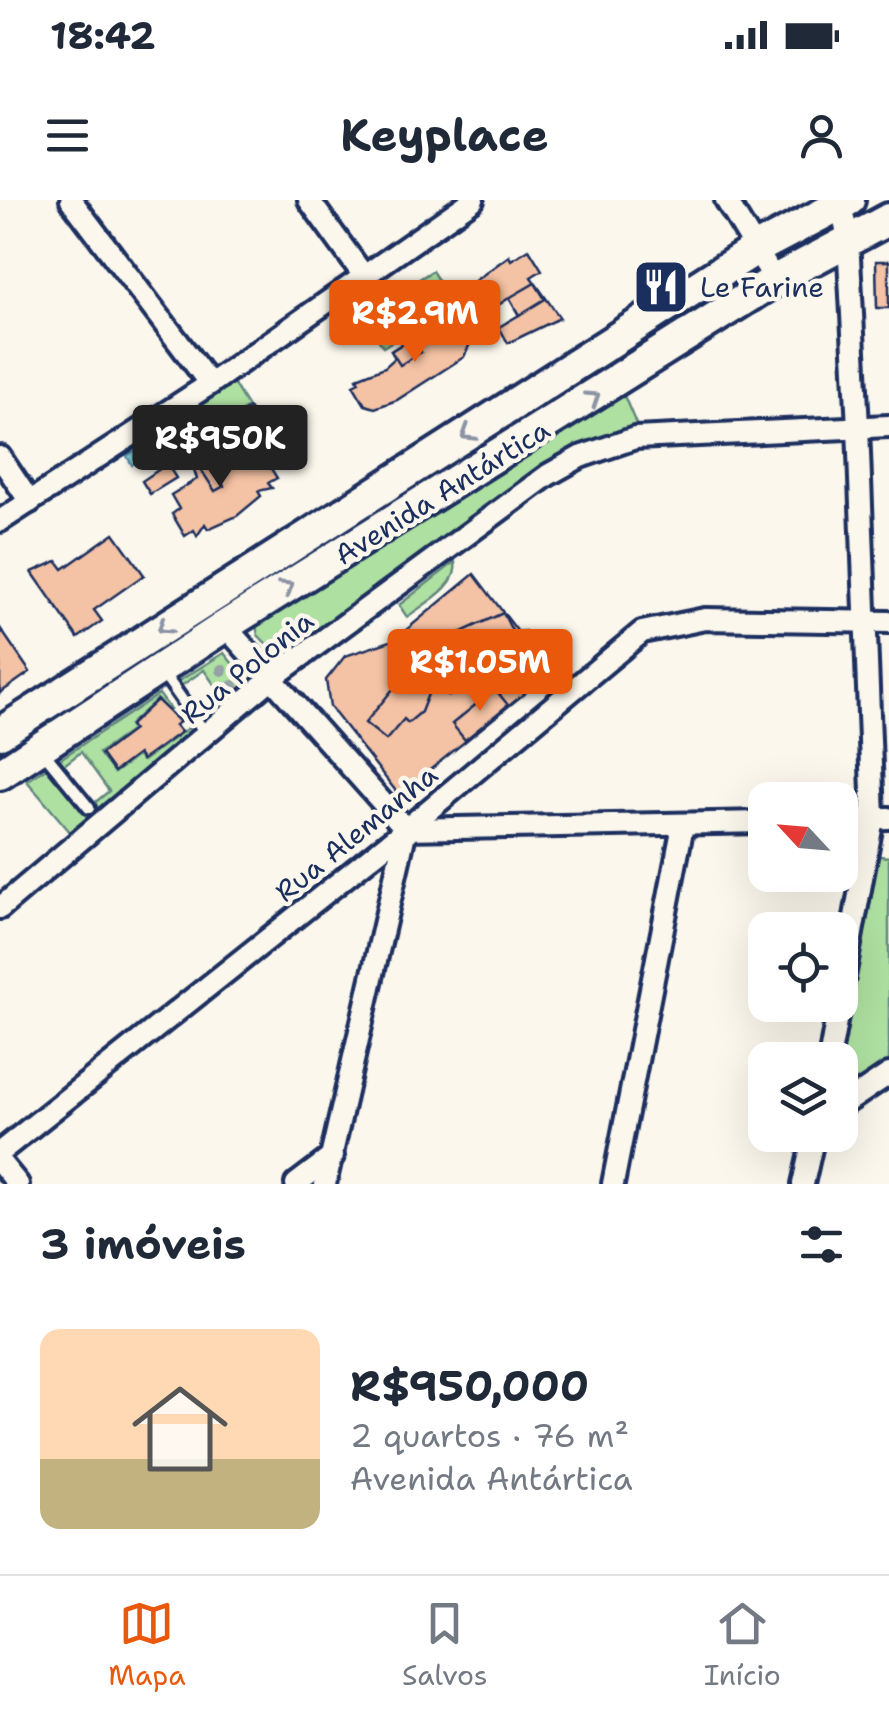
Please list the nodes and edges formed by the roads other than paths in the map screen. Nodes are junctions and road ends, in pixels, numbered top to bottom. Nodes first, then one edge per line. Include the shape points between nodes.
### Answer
1 (70, 200) edge
2 (309, 200) edge
3 (473, 200) edge
4 (726, 200) edge
5 (845, 202) edge
6 (889, 218) edge
7 (848, 239) junction
8 (756, 249) junction
9 (364, 276) junction
10 (776, 280) junction
11 (210, 384) junction
12 (889, 426) edge
13 (858, 427) junction
14 (0, 457) edge
15 (30, 502) junction
16 (0, 521) edge
17 (879, 622) edge
18 (225, 626) junction
19 (160, 670) junction
20 (92, 674) junction
21 (272, 678) junction
22 (109, 704) junction
23 (0, 733) edge
24 (206, 734) junction
25 (40, 748) junction
26 (0, 774) edge
27 (89, 808) dead end
28 (881, 818) edge
29 (748, 822) edge
30 (683, 824) junction
31 (406, 829) junction
32 (0, 908) edge
33 (858, 919) edge
34 (889, 1074) edge
35 (858, 1095) edge
36 (0, 1152) edge
37 (810, 1152) edge
38 (333, 1156) junction
39 (0, 1162) edge
40 (18, 1184) edge
41 (296, 1184) edge
42 (326, 1184) edge
43 (613, 1184) edge
44 (803, 1184) edge

1 - 11 street
2 - 9 street
3 - 9 street
4 - 8 street
5 - 7 street
5 - 8 main road, Avenida Antártica
6 - 7 main road, Avenida Antártica
7 - 10 main road, Avenida Antártica
7 - 13 street
8 - 10 street
8 -> 20 main road, Avenida Antártica
9 - 11 street
18 -> 10 main road, Avenida Antártica
11 - 15 street
12 - 13 street, Rua Polonia
13 - 17 street
13 - 21 street, Rua Polonia via 636,438 580,457
14 - 15 street
15 - 16 street
17 - 28 street
17 - 31 street, Rua Alemanha via 706,619 642,632
18 - 19 main road, Avenida Antártica
18 - 21 street
19 - 22 main road, Avenida Antártica
19 - 24 lane
20 - 22 main road
20 - 23 main road, Avenida Antártica
21 - 24 street, Rua Polonia
21 - 31 street
22 - 25 main road, Avenida Antártica
24 - 32 street, Rua Polonia
25 - 26 main road, Avenida Antártica
25 - 27 lane
28 - 33 street
29 - 30 street
30 - 31 street
30 - 43 street
31 - 36 street, Rua Alemanha
31 - 38 street
34 - 35 street
37 - 44 street
38 - 41 street
38 - 42 street
39 - 40 street

